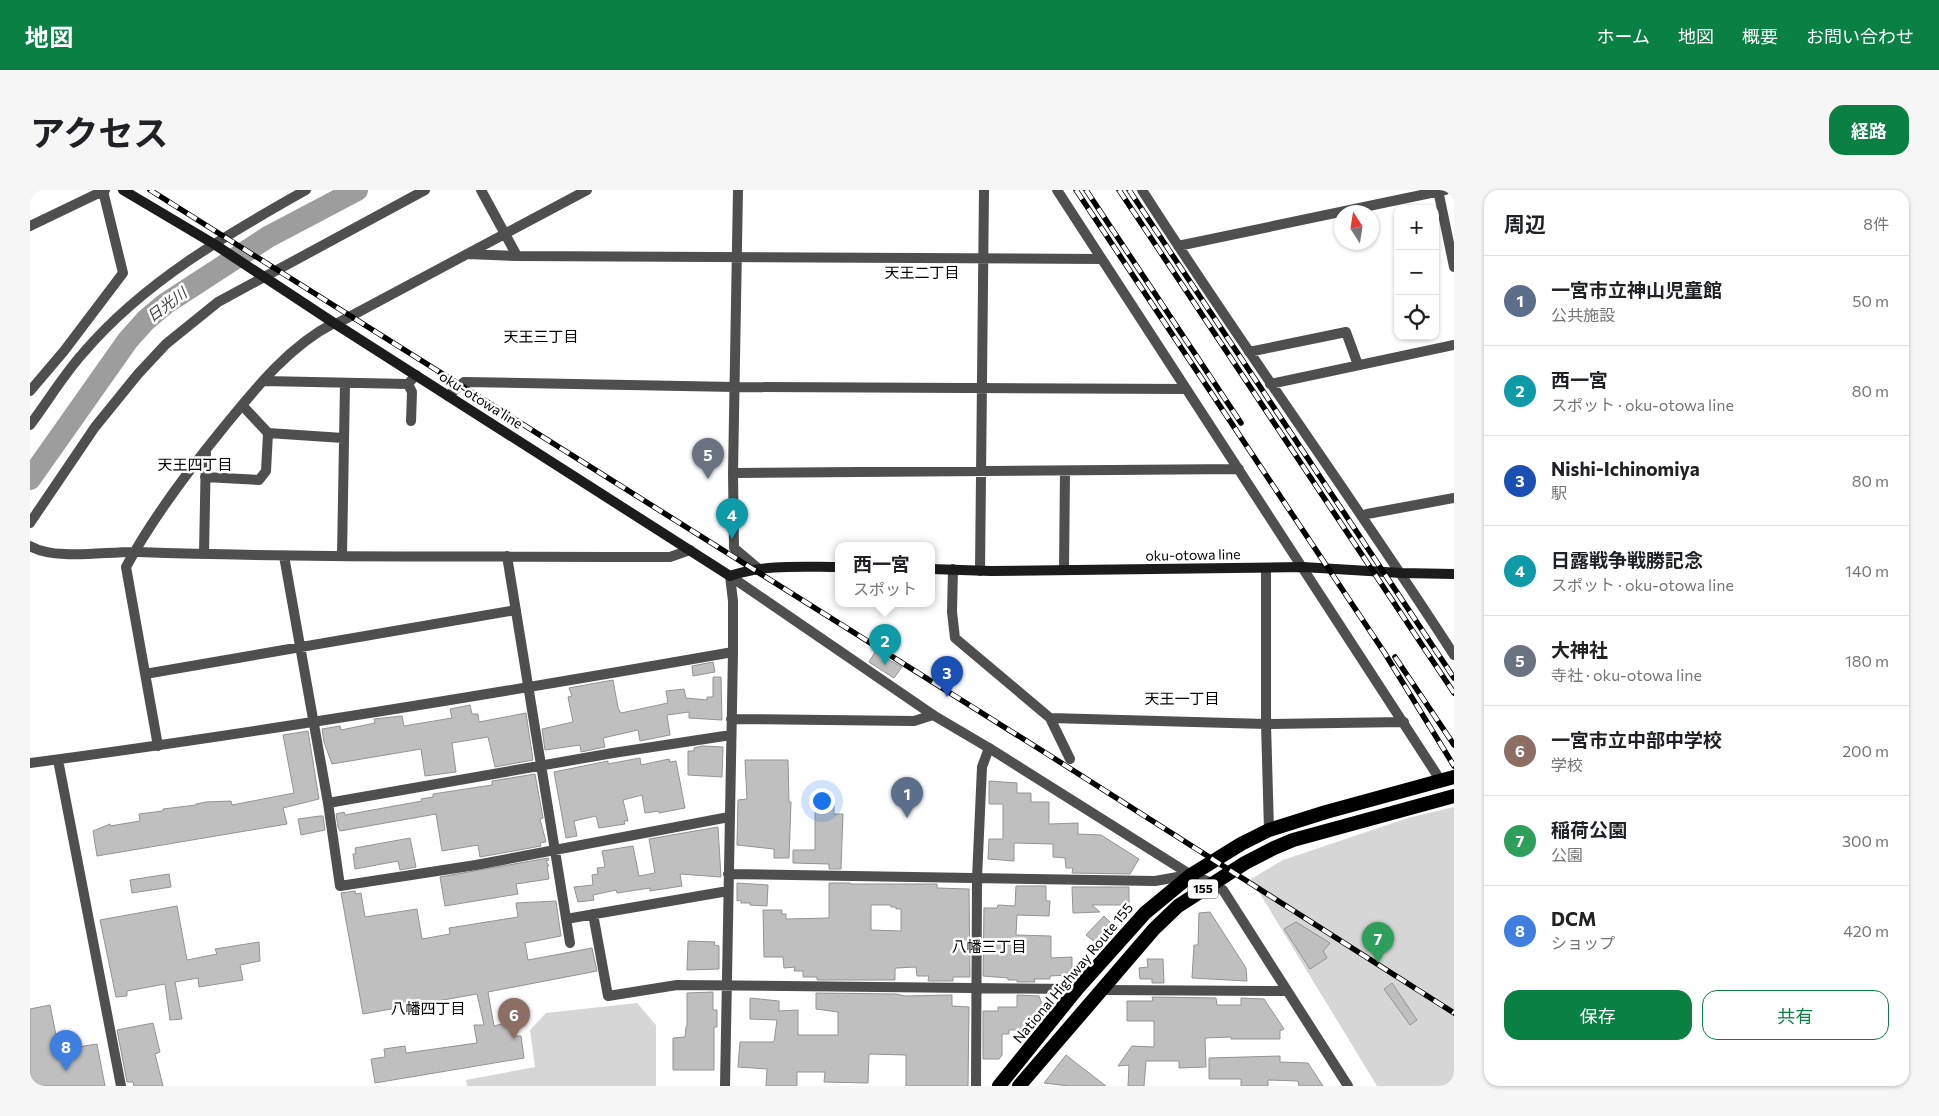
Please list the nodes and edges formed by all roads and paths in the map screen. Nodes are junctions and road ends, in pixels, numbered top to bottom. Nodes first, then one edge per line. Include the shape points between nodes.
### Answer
1 (123, 190) edge
2 (306, 190) edge
3 (425, 190) edge
4 (481, 190) edge
5 (586, 190) edge
6 (738, 190) edge
7 (984, 190) edge
8 (1056, 190) edge
9 (1142, 190) edge
10 (1440, 190) edge
11 (104, 191) edge
12 (30, 226) edge
13 (505, 233) junction
14 (215, 245) junction
15 (1178, 246) junction
16 (468, 254) junction
17 (517, 256) junction
18 (736, 257) junction
19 (983, 258) junction
20 (1102, 259) junction
21 (1454, 267) edge
22 (262, 277) junction
23 (335, 324) junction
24 (1454, 345) edge
25 (1249, 352) junction
26 (1358, 365) junction
27 (416, 375) junction
28 (264, 381) junction
29 (345, 384) junction
30 (408, 384) junction
31 (1270, 384) junction
32 (735, 387) junction
33 (982, 387) junction
34 (1186, 389) junction
35 (30, 391) edge
36 (448, 396) junction
37 (242, 405) junction
38 (411, 421) dead end
39 (30, 425) edge
40 (268, 433) junction
41 (343, 438) junction
42 (206, 450) junction
43 (1239, 470) junction
44 (1065, 471) junction
45 (983, 472) junction
46 (733, 473) junction
47 (205, 477) junction
48 (1454, 498) edge
49 (1364, 519) junction
50 (30, 524) edge
51 (30, 546) edge
52 (690, 550) junction
53 (134, 552) junction
54 (204, 554) junction
55 (284, 556) junction
56 (342, 556) junction
57 (507, 556) junction
58 (835, 567) edge
59 (1303, 567) junction
60 (1266, 568) junction
61 (759, 569) junction
62 (935, 569) edge
63 (954, 569) junction
64 (980, 570) junction
65 (1064, 570) junction
66 (1401, 573) junction
67 (1454, 574) edge
68 (730, 576) junction
69 (516, 610) junction
70 (300, 648) junction
71 (733, 652) junction
72 (1454, 655) edge
73 (145, 674) junction
74 (529, 688) junction
75 (933, 715) junction
76 (1050, 718) junction
77 (731, 719) junction
78 (313, 722) junction
79 (1404, 722) junction
80 (1266, 724) junction
81 (731, 735) junction
82 (158, 746) junction
83 (989, 748) junction
84 (1070, 759) dead end
85 (58, 760) junction
86 (30, 763) edge
87 (542, 766) junction
88 (1447, 779) edge
89 (1454, 796) edge
90 (328, 803) junction
91 (729, 817) junction
92 (1269, 830) junction
93 (555, 850) junction
94 (728, 874) junction
95 (1191, 875) junction
96 (977, 878) junction
97 (1212, 883) junction
98 (728, 891) junction
99 (593, 914) junction
100 (566, 919) junction
101 (570, 943) dead end
102 (726, 986) junction
103 (976, 988) junction
104 (1077, 989) junction
105 (1102, 990) junction
106 (1286, 991) junction
107 (121, 1086) edge
108 (725, 1086) edge
109 (976, 1086) edge
110 (1000, 1086) edge
111 (1019, 1086) edge
112 (1348, 1086) edge

1 - 14 main road, oku-otowa line
2 - 14 street
3 - 22 street
4 - 13 street
5 - 13 street
6 - 18 street
7 - 19 street
8 - 20 street
9 - 15 street
10 - 15 street
10 - 21 street
11 - 12 street
11 - 35 street via 123,273
13 - 16 street
13 - 17 street
14 - 22 main road, oku-otowa line
14 - 39 street via 194,256 116,317 83,352
15 - 25 street
16 - 17 street
16 - 23 street
17 - 18 street
18 - 19 street
18 - 32 street
19 - 20 street
19 - 33 street
20 - 34 street
22 - 23 main road, oku-otowa line
22 - 50 street via 218,302 166,344 95,427
23 - 27 main road, oku-otowa line
23 - 28 street via 308,339
24 - 26 street
25 - 26 street via 1346,332
25 - 31 street
26 - 31 street
27 - 30 street
27 - 36 main road, oku-otowa line
28 - 29 street
28 - 37 street
29 - 30 street
29 - 41 street
30 - 38 street via 412,392
31 - 49 street
32 - 33 street
32 - 36 street via 464,382
32 - 46 street
33 - 34 street
33 - 45 street
34 - 43 street
36 - 52 main road, oku-otowa line
37 - 40 street
37 - 42 street
40 - 41 street
40 - 47 street via 266,471 259,480
41 - 56 street
42 - 47 street
42 - 53 street via 178,485
43 - 44 street
43 - 59 street
44 - 45 street
44 - 65 street
45 - 46 street
45 - 64 street
46 - 61 street via 734,548
47 - 54 street
48 - 49 street via 1367,514
49 - 66 street
51 - 53 street via 39,552 54,554
52 - 57 street via 670,557
52 - 68 main road, oku-otowa line
53 - 54 street
53 - 73 street via 126,567
54 - 55 street
55 - 56 street
55 - 70 street
56 - 57 street
57 - 69 street
58 - 61 main road
59 - 60 main road, oku-otowa line
59 - 66 main road, oku-otowa line
59 - 79 street
60 - 65 main road, oku-otowa line
60 - 80 street
61 - 68 main road
62 - 63 main road, oku-otowa line
63 - 64 main road, oku-otowa line
63 - 76 street via 952,612 955,638
64 - 65 main road, oku-otowa line
66 - 67 main road, oku-otowa line
66 - 72 street
68 - 71 street
68 - 75 street
69 - 70 street
69 - 74 street
70 - 73 street
70 - 78 street
71 - 74 street
71 - 77 street
73 - 82 street
74 - 78 street
74 - 87 street
75 - 77 street via 914,721
75 - 83 street
76 - 80 street
76 - 84 street
77 - 81 street
78 - 82 street
78 - 90 street
79 - 80 street
79 - 88 street
80 - 92 street
81 - 87 street
81 - 91 street
82 - 85 street
83 - 95 street
83 - 96 street via 982,766
85 - 86 street
85 - 107 street
87 - 90 street
87 - 93 street
88 - 92 highway, National Highway Route 155 / 155
89 - 97 highway, 155 via 1293,840
90 - 93 street via 340,886
91 - 93 street
91 - 94 street
92 - 95 highway, National Highway Route 155 / 155
93 - 100 street
94 - 96 street
94 - 98 street
95 - 96 street via 1155,881
95 - 97 street
95 - 104 highway, National Highway Route 155 / 155 via 1145,913
96 - 103 street
97 - 105 highway, 155 via 1178,906 1154,929
97 - 106 street via 1223,890
98 - 99 street
98 - 102 street
99 - 100 street
99 - 102 street via 608,996 676,985
100 - 101 street
102 - 103 street
102 - 108 street
103 - 104 street
103 - 109 street
104 - 110 highway, National Highway Route 155 / 155
105 - 106 street
105 - 111 highway, 155
106 - 112 street

